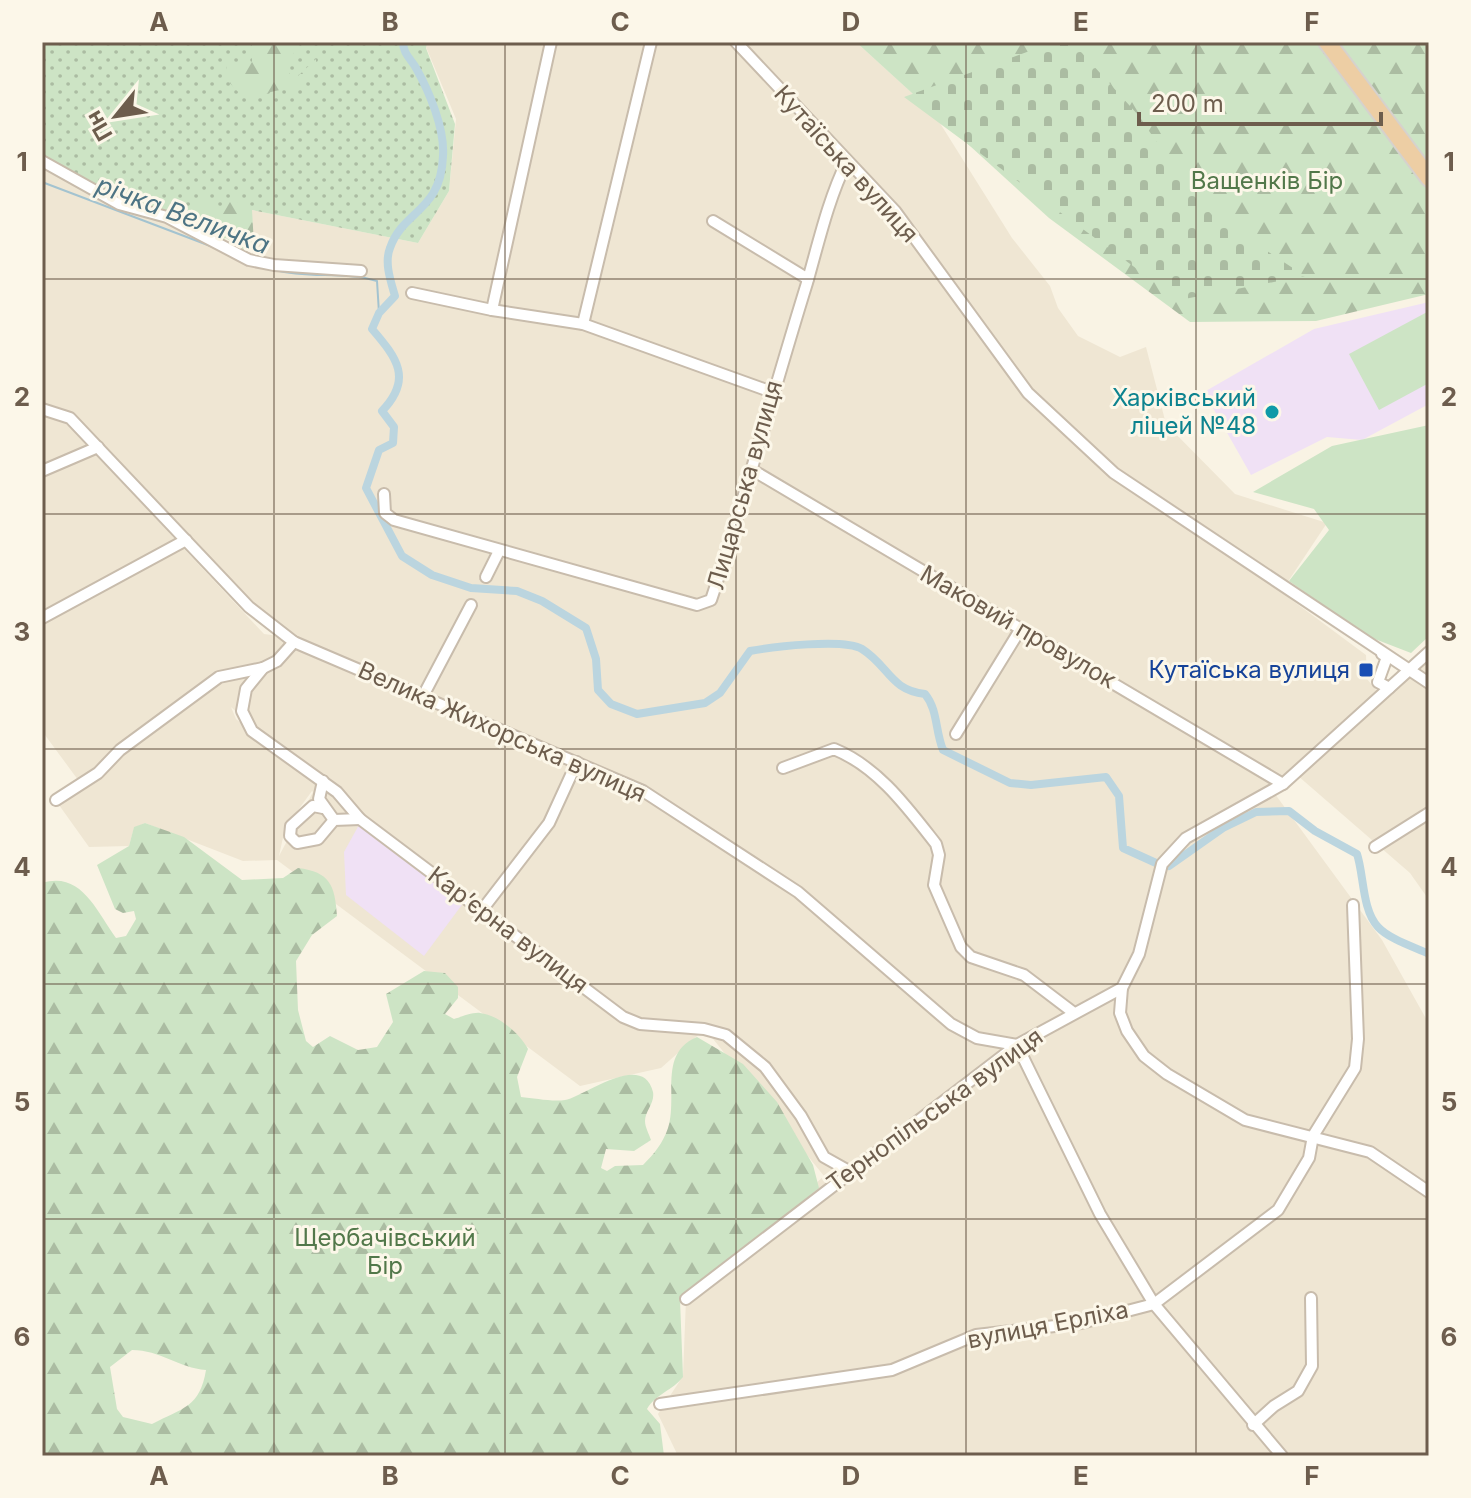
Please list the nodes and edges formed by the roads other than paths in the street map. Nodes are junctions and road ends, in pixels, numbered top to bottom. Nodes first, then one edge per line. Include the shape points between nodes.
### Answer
1 (551, 42) edge
2 (651, 42) edge
3 (736, 42) edge
4 (1327, 42) edge
5 (42, 161) edge
6 (847, 161) junction
7 (1429, 178) edge
8 (713, 221) dead end
9 (361, 271) dead end
10 (808, 279) junction
11 (412, 293) dead end
12 (492, 310) junction
13 (583, 324) junction
14 (772, 392) junction
15 (42, 409) edge
16 (98, 447) junction
17 (42, 471) edge
18 (754, 471) junction
19 (384, 494) dead end
20 (186, 540) junction
21 (499, 551) junction
22 (486, 577) dead end
23 (471, 605) dead end
24 (42, 618) edge
25 (1020, 630) junction
26 (294, 642) junction
27 (1429, 652) edge
28 (1380, 653) junction
29 (263, 668) junction
30 (1409, 670) junction
31 (1429, 683) edge
32 (1389, 688) junction
33 (423, 696) junction
34 (956, 734) dead end
35 (577, 762) junction
36 (783, 768) dead end
37 (323, 781) junction
38 (1283, 784) junction
39 (56, 800) dead end
40 (323, 808) junction
41 (1429, 813) edge
42 (360, 819) junction
43 (334, 820) junction
44 (1375, 847) dead end
45 (1353, 905) dead end
46 (482, 910) junction
47 (1122, 988) junction
48 (1074, 1013) junction
49 (1017, 1045) junction
50 (1313, 1136) junction
51 (849, 1171) junction
52 (1429, 1192) edge
53 (1311, 1298) dead end
54 (686, 1299) dead end
55 (1154, 1304) junction
56 (660, 1404) dead end
57 (1253, 1425) junction
58 (1282, 1456) edge

1 - 12 street
2 - 13 street
3 - 6 street, Кутаїська вулиця
4 - 7 highway
5 - 9 street via 119,204 167,217 249,260
6 - 10 street, Лицарська вулиця via 830,198
6 - 28 street, Кутаїська вулиця via 895,211 1028,393 1068,433 1114,473
8 - 10 street
10 - 14 street, Лицарська вулиця
11 - 12 street
12 - 13 street
13 - 14 street
14 - 18 street, Лицарська вулиця
15 - 16 street, Велика Жихорська вулиця via 70,418
16 - 17 street
16 - 20 street, Велика Жихорська вулиця
18 - 21 street, Лицарська вулиця via 711,600 697,605
18 - 25 street, Маковий провулок
19 - 21 street, Лицарська вулиця via 385,513 394,520
20 - 24 street
20 - 26 street, Велика Жихорська вулиця via 249,607
21 - 22 street
23 - 33 street
25 - 34 street
25 - 38 street, Маковий провулок
26 - 29 street, Кар’єрна вулиця
26 - 33 street, Велика Жихорська вулиця
27 - 30 street
28 - 30 street, Кутаїська вулиця
28 - 32 street via 1387,657 1378,682
29 - 37 street, Кар’єрна вулиця via 246,689 242,711 252,731
29 - 39 street via 219,677
30 - 31 street, Кутаїська вулиця
30 - 32 street
32 - 38 street
33 - 35 street, Велика Жихорська вулиця
35 - 46 street via 549,823
35 - 49 street, Велика Жихорська вулиця via 643,791 798,892 951,1024 977,1038
36 - 48 street via 834,749 876,773 936,844 934,885 961,947 971,957 1024,975
37 - 40 street
37 - 42 street, Кар’єрна вулиця
38 - 47 street via 1186,838 1162,864 1139,954
40 - 43 street
40 - 43 street via 313,806 291,826 290,836 297,843 318,839
41 - 44 street
42 - 43 street
42 - 46 street, Кар’єрна вулиця
45 - 50 street, вулиця Ерліха via 1355,1068
46 - 51 street, Кар’єрна вулиця via 623,1017 726,1035 765,1067 824,1157
47 - 48 street, Тернопільська вулиця
47 - 50 street via 1120,1013 1127,1031 1144,1056 1167,1074 1245,1120
48 - 49 street, Тернопільська вулиця
49 - 51 street, Тернопільська вулиця
49 - 55 street via 1100,1214
50 - 52 street via 1370,1152
50 - 55 street, вулиця Ерліха via 1309,1158 1278,1210
51 - 54 street, Тернопільська вулиця
53 - 57 street via 1312,1366 1298,1391
55 - 56 street, вулиця Ерліха via 1081,1323 976,1335 892,1370
55 - 57 street
57 - 58 street

